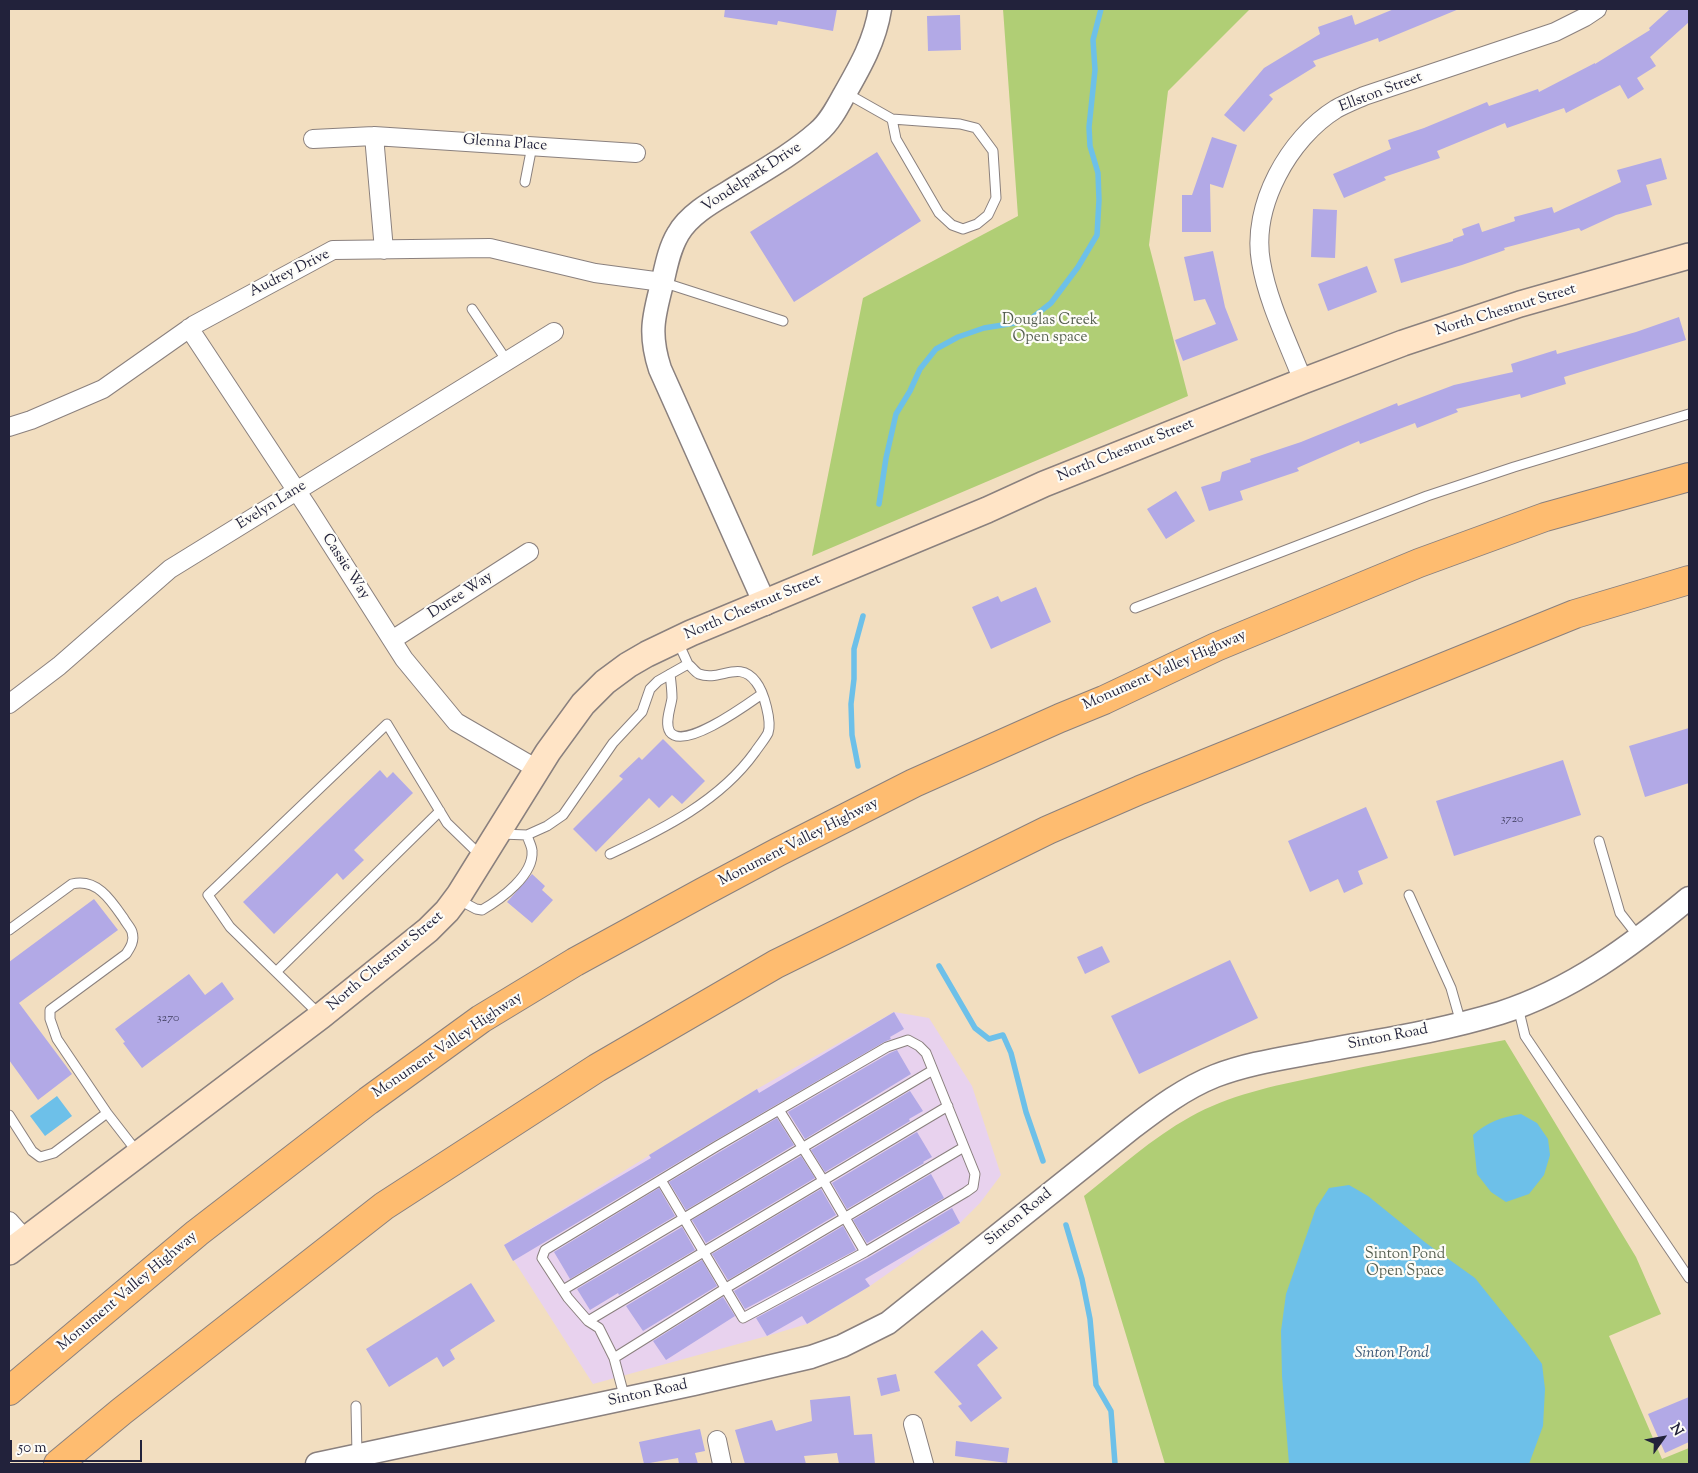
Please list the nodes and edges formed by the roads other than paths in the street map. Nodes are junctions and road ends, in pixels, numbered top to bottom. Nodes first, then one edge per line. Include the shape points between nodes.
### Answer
1 (880, 9) edge
2 (1597, 9) edge
3 (846, 93) junction
4 (892, 119) junction
5 (374, 136) junction
6 (313, 139) dead end
7 (532, 146) junction
8 (636, 153) dead end
9 (525, 182) dead end
10 (384, 250) junction
11 (1689, 256) edge
12 (662, 282) junction
13 (472, 309) dead end
14 (783, 321) dead end
15 (189, 328) junction
16 (554, 332) dead end
17 (507, 361) junction
18 (1303, 380) junction
19 (1689, 414) edge
20 (9, 427) edge
21 (1689, 478) edge
22 (297, 491) junction
23 (529, 552) dead end
24 (1689, 580) edge
25 (765, 604) junction
26 (1135, 608) dead end
27 (392, 640) junction
28 (677, 640) junction
29 (688, 664) junction
30 (670, 674) junction
31 (762, 694) junction
32 (9, 704) edge
33 (538, 769) junction
34 (440, 811) junction
35 (498, 834) junction
36 (526, 835) junction
37 (1599, 841) dead end
38 (610, 854) dead end
39 (483, 858) junction
40 (1409, 895) dead end
41 (1689, 898) edge
42 (456, 899) junction
43 (9, 930) edge
44 (1640, 939) junction
45 (276, 972) junction
46 (1518, 1007) junction
47 (321, 1016) junction
48 (1461, 1023) junction
49 (933, 1070) junction
50 (948, 1106) junction
51 (779, 1110) junction
52 (107, 1113) junction
53 (9, 1116) edge
54 (964, 1147) junction
55 (803, 1148) junction
56 (138, 1154) junction
57 (661, 1180) junction
58 (823, 1180) junction
59 (845, 1218) junction
60 (684, 1219) junction
61 (14, 1237) edge
62 (704, 1252) junction
63 (865, 1252) junction
64 (1689, 1278) edge
65 (726, 1288) junction
66 (563, 1290) junction
67 (588, 1321) junction
68 (614, 1358) junction
69 (9, 1392) edge
70 (625, 1399) junction
71 (356, 1406) dead end
72 (914, 1424) dead end
73 (717, 1440) dead end
74 (387, 1456) edge
75 (358, 1460) edge
76 (58, 1464) edge
77 (317, 1464) edge
78 (722, 1464) edge
79 (924, 1464) edge

1 - 3 street, Vondelpark Drive via 863,63
2 - 18 street, Ellston Street via 1555,32 1364,96 1336,109 1301,140 1272,184 1263,211 1260,250 1268,290
3 - 4 lane
3 - 12 street, Vondelpark Drive via 820,131 690,219 678,233
4 - 4 lane via 976,128 993,151 996,198 988,215 977,224 963,228 952,225 939,212 896,139
5 - 6 street, Glenna Place
5 - 7 street, Glenna Place
5 - 10 street
7 - 8 street, Glenna Place
7 - 9 lane
10 - 12 street, Audrey Drive via 490,248 595,273
10 - 15 street, Audrey Drive via 334,250
11 - 18 main road, North Chestnut Street via 1520,304
12 - 14 lane
12 - 25 street, Vondelpark Drive via 652,332 654,351
13 - 17 lane
15 - 20 street, Audrey Drive via 103,389
15 - 22 street, Cassie Way
16 - 17 street, Evelyn Lane
17 - 22 street, Evelyn Lane
18 - 25 main road, North Chestnut Street via 1044,484
19 - 26 lane via 1426,496
21 - 69 highway, Monument Valley Highway via 1545,517 1419,564 1216,647 914,784 778,852 575,962 481,1019 368,1101 197,1234
22 - 27 street, Cassie Way
22 - 32 street, Evelyn Lane via 170,569 59,666
23 - 27 street, Duree Way
24 - 76 highway via 1575,614 1140,790 1048,830 776,964 596,1068 384,1206
25 - 28 main road, North Chestnut Street
27 - 33 street, Cassie Way via 456,722
28 - 29 lane
28 - 33 main road, North Chestnut Street via 628,665 595,691 575,713
29 - 30 lane
29 - 31 lane via 706,676 738,671 746,673
30 - 31 lane via 672,698 668,725 676,736 714,726
30 - 36 lane via 650,689 642,712 612,743 563,814 547,826
31 - 38 lane via 767,703 768,732 747,763 704,803 654,833
33 - 35 main road, North Chestnut Street
34 - 39 lane
34 - 45 lane
34 - 45 lane via 387,724 208,894 230,927
35 - 36 lane
35 - 39 main road, North Chestnut Street
36 - 42 lane via 532,850 530,866 512,890 482,910
37 - 44 lane via 1620,913
39 - 42 main road, North Chestnut Street
40 - 48 lane via 1450,988
41 - 44 street, Sinton Road
42 - 47 main road, North Chestnut Street via 419,938
43 - 52 lane via 72,884 82,882 98,888 110,898 132,932 132,944 126,954 50,1010 57,1039
44 - 46 street, Sinton Road via 1583,976
45 - 47 lane
46 - 48 street, Sinton Road
46 - 64 lane via 1525,1036
47 - 56 main road, North Chestnut Street
48 - 70 street, Sinton Road via 1268,1061 1198,1084 1154,1110 888,1323 811,1357
49 - 50 lane
49 - 51 lane via 926,1053 919,1046 908,1040 898,1042
49 - 55 lane
50 - 54 lane
50 - 58 lane
51 - 55 lane
51 - 57 lane
52 - 53 lane via 54,1154 40,1158 32,1152
52 - 56 lane
54 - 59 lane
54 - 63 lane via 976,1174 974,1187
55 - 58 lane
55 - 60 lane
56 - 61 main road, North Chestnut Street
57 - 60 lane
57 - 66 lane via 545,1250 542,1258
58 - 59 lane
58 - 62 lane
59 - 63 lane
59 - 65 lane
60 - 62 lane
60 - 66 lane
62 - 65 lane
62 - 67 lane
63 - 65 lane via 743,1318
65 - 68 lane
66 - 67 lane
67 - 68 lane via 599,1328
68 - 70 lane
70 - 74 street, Sinton Road
71 - 75 lane
72 - 79 street
73 - 78 street
74 - 75 street, Sinton Road
75 - 77 street, Sinton Road

